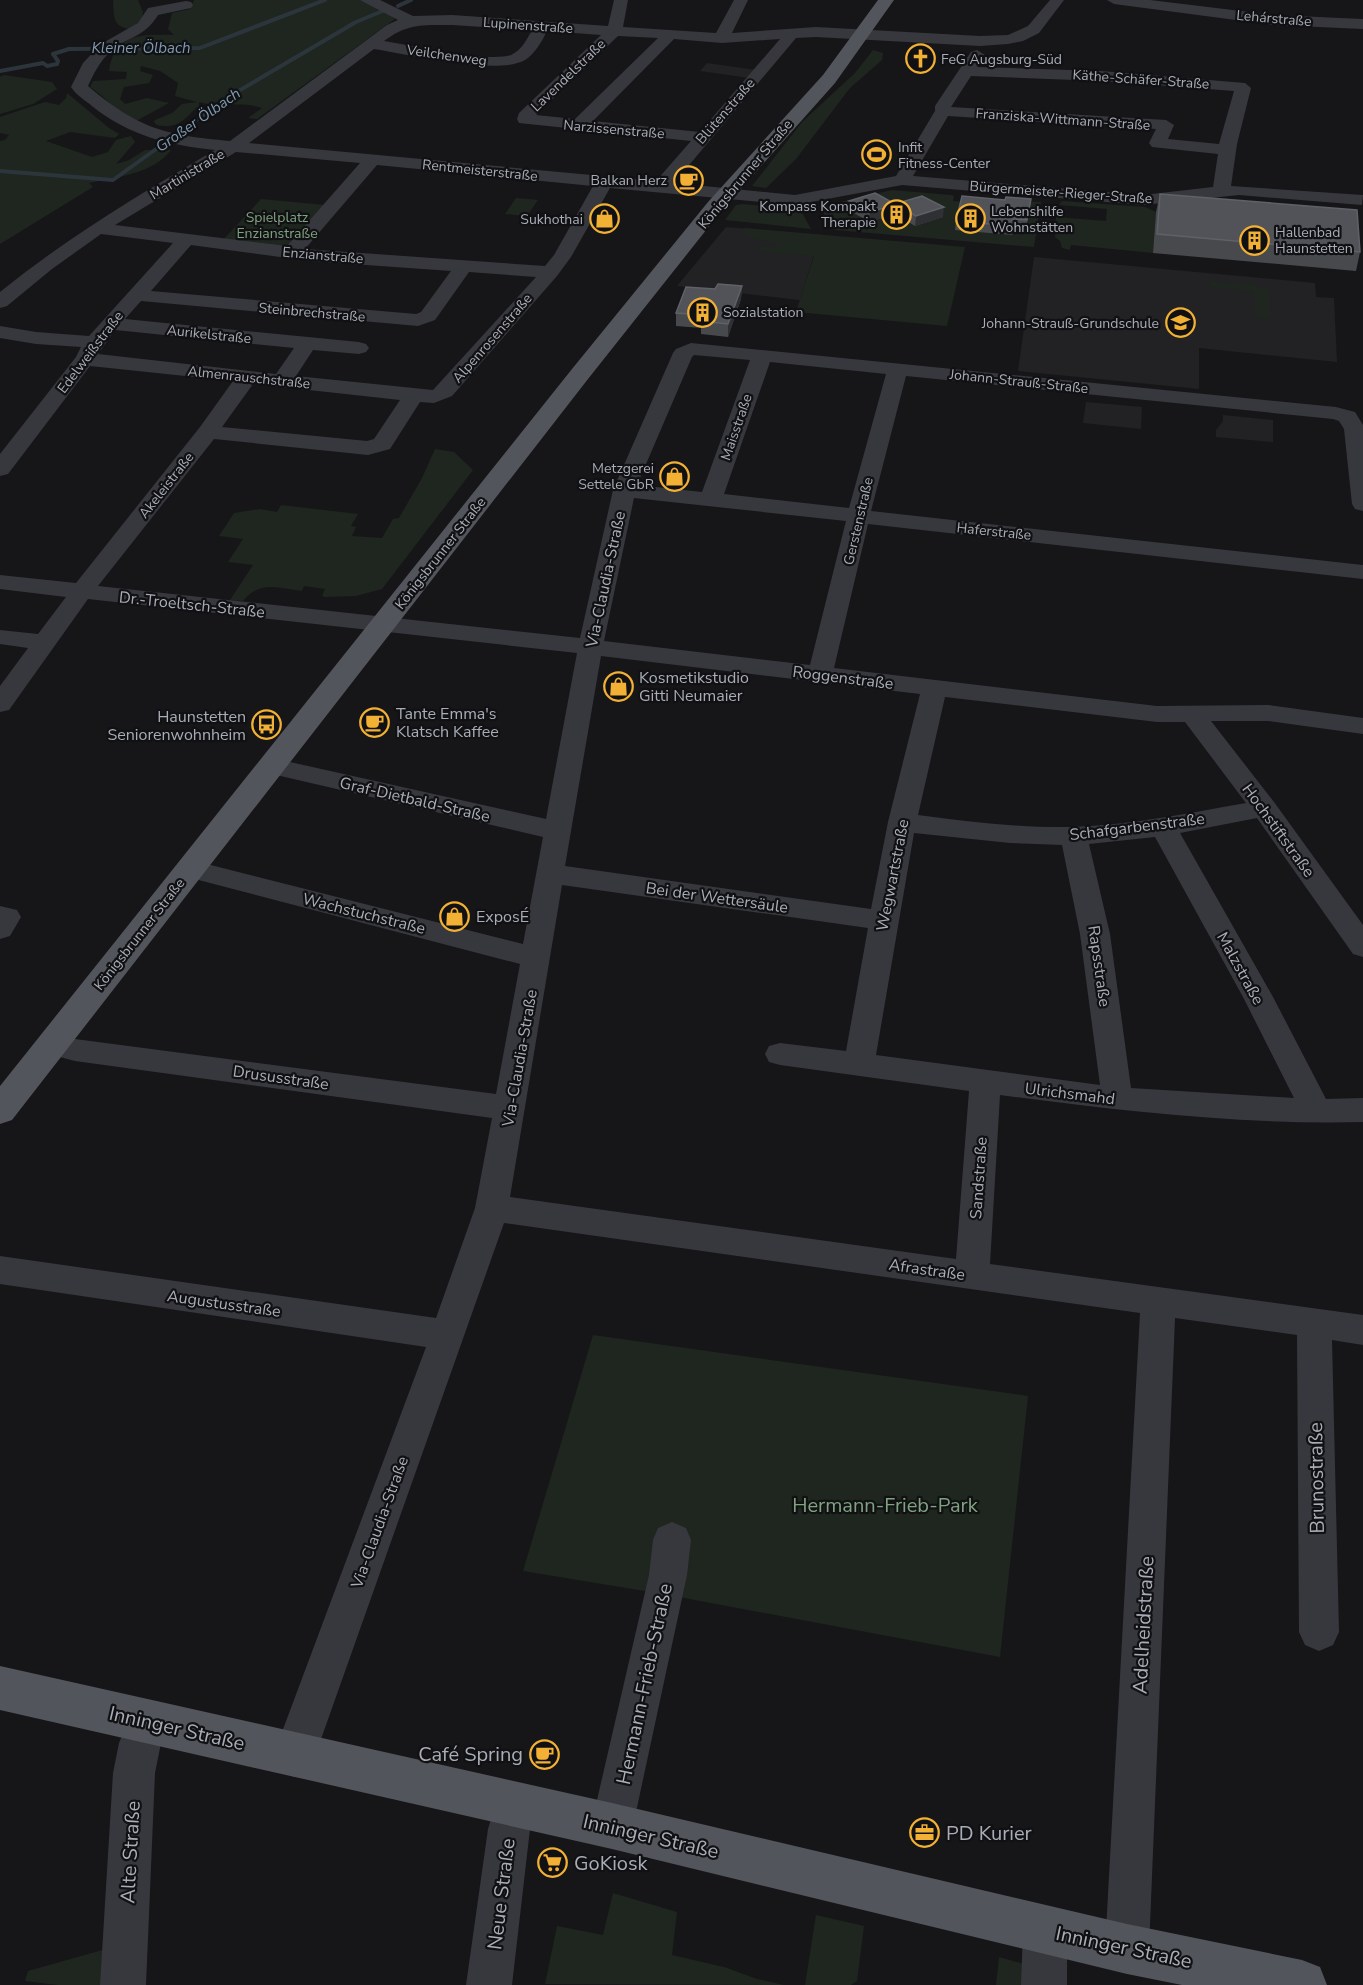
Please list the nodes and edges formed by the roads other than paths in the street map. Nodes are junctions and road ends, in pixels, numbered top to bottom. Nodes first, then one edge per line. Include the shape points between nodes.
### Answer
1 (367, 0) edge
2 (621, 0) edge
3 (741, 0) edge
4 (886, 0) edge
5 (1057, 0) edge
6 (1114, 0) edge
7 (186, 5) dead end
8 (410, 21) junction
9 (1363, 24) edge
10 (542, 26) junction
11 (614, 31) junction
12 (790, 34) junction
13 (670, 35) junction
14 (862, 35) junction
15 (722, 38) junction
16 (980, 41) junction
17 (370, 44) junction
18 (967, 71) junction
19 (1183, 83) junction
20 (943, 111) junction
21 (525, 119) joint
22 (579, 125) junction
23 (1166, 125) junction
24 (702, 137) junction
25 (234, 145) junction
26 (1227, 150) junction
27 (373, 159) junction
28 (902, 180) junction
29 (604, 182) junction
30 (660, 188) junction
31 (1221, 190) junction
32 (726, 194) junction
33 (1362, 200) edge
34 (98, 228) junction
35 (186, 240) junction
36 (292, 252) junction
37 (464, 266) junction
38 (550, 272) junction
39 (134, 295) junction
40 (0, 302) edge
41 (110, 324) junction
42 (0, 332) edge
43 (307, 343) junction
44 (359, 348) dead end
45 (690, 349) joint
46 (90, 351) junction
47 (762, 355) junction
48 (898, 369) junction
49 (247, 377) junction
50 (282, 381) junction
51 (414, 395) junction
52 (208, 432) junction
53 (2, 464) edge
54 (624, 490) junction
55 (711, 499) junction
56 (1363, 504) edge
57 (860, 516) junction
58 (1363, 572) edge
59 (0, 582) edge
60 (82, 591) junction
61 (384, 624) junction
62 (0, 637) edge
63 (45, 642) junction
64 (590, 647) junction
65 (820, 674) junction
66 (934, 688) junction
67 (0, 704) edge
68 (1193, 715) junction
69 (1302, 719) junction
70 (1363, 726) edge
71 (1363, 738) edge
72 (272, 766) junction
73 (1264, 808) junction
74 (902, 822) junction
75 (1163, 826) junction
76 (558, 829) junction
77 (1073, 836) junction
78 (191, 869) junction
79 (551, 874) junction
80 (0, 916) edge
81 (882, 920) junction
82 (0, 929) edge
83 (1363, 946) edge
84 (537, 956) junction
85 (52, 1044) junction
86 (780, 1054) dead end
87 (859, 1064) junction
88 (985, 1081) junction
89 (1118, 1099) junction
90 (511, 1108) junction
91 (1363, 1110) edge
92 (0, 1111) edge
93 (1317, 1111) junction
94 (492, 1208) junction
95 (0, 1270) edge
96 (972, 1275) junction
97 (1158, 1301) junction
98 (1314, 1323) junction
99 (1363, 1330) edge
100 (448, 1335) junction
101 (672, 1540) dead end
102 (1319, 1632) dead end
103 (0, 1688) edge
104 (149, 1721) junction
105 (294, 1756) junction
106 (515, 1804) junction
107 (612, 1826) junction
108 (1046, 1930) junction
109 (1127, 1949) junction
110 (123, 1985) edge
111 (489, 1985) edge
112 (1044, 1985) edge
113 (1302, 1985) edge

1 - 8 street
2 - 11 street
3 - 15 street
4 - 14 main road, Königsbrunner Straße
5 - 16 street, Lupinenstraße via 1038,28 1030,33
6 - 9 street, Lehárstraße via 1274,20
7 - 25 street, Martinistraße via 153,11 144,26 105,48 89,66 80,87 106,111 146,133 172,140
8 - 10 street, Lupinenstraße
8 - 17 street, Lupinenstraße
10 - 11 street, Lupinenstraße
10 - 17 street, Veilchenweg via 528,52 502,61
11 - 13 street, Lupinenstraße
11 - 21 street, Lavendelstraße
12 - 14 street, Lupinenstraße
12 - 15 street, Lupinenstraße
12 - 24 street, Blütenstraße
13 - 15 street, Lupinenstraße
13 - 22 street
14 - 16 street, Lupinenstraße
14 - 32 main road, Königsbrunner Straße via 829,79
16 - 18 street via 980,50
17 - 25 street, Lupinenstraße
18 - 19 street, Käthe-Schäfer-Straße
18 - 20 street
19 - 23 street
19 - 26 street, Käthe-Schäfer-Straße via 1243,88
20 - 23 street, Franziska-Wittmann-Straße
20 - 28 street
21 - 22 street, Narzissenstraße
22 - 24 street, Narzissenstraße
23 - 26 street, Franziska-Wittmann-Straße via 1158,144
24 - 30 street, Blütenstraße
25 - 27 street, Rentmeisterstraße
25 - 34 street, Martinistraße
26 - 31 street
27 - 29 street, Rentmeisterstraße
27 - 36 street
28 - 31 street, Bürgermeister-Rieger-Straße via 1143,200
28 - 32 street, Bürgermeister-Rieger-Straße via 807,199
29 - 30 street, Rentmeisterstraße
29 - 38 street, Alpenrosenstraße
30 - 32 street, Rentmeisterstraße
31 - 33 street, Bürgermeister-Rieger-Straße
32 - 61 main road, Königsbrunner Straße
34 - 35 street, Enzianstraße
34 - 40 street, Martinistraße
35 - 36 street, Enzianstraße
35 - 39 street, Edelweißstraße
36 - 37 street, Enzianstraße
37 - 38 street, Enzianstraße
37 - 39 street, Steinbrechstraße via 428,316 418,320
38 - 51 street, Alpenrosenstraße via 445,392 430,397
39 - 41 street, Edelweißstraße
41 - 43 street, Aurikelstraße
41 - 46 street, Edelweißstraße
42 - 46 street, Almenrauschstraße
43 - 44 street, Aurikelstraße
43 - 50 street
45 - 47 street, Johann-Strauß-Straße
45 - 54 street, Via-Claudia-Straße via 680,359
46 - 49 street, Almenrauschstraße
46 - 53 street, Edelweißstraße
47 - 48 street, Johann-Strauß-Straße
47 - 55 street, Maisstraße
48 - 56 street, Johann-Strauß-Straße via 1324,411 1347,417 1355,429
48 - 57 street, Gerstenstraße
49 - 50 street, Almenrauschstraße
49 - 52 street, Akeleistraße
50 - 51 street, Almenrauschstraße
51 - 52 street via 382,444 368,448
52 - 60 street, Akeleistraße
54 - 55 street, Haferstraße
54 - 64 street, Via-Claudia-Straße
55 - 57 street, Haferstraße
57 - 58 street, Haferstraße
57 - 65 street, Gerstenstraße
59 - 60 street, Dr.-Troeltsch-Straße
60 - 61 street, Dr.-Troeltsch-Straße
60 - 63 street, Akeleistraße
61 - 64 street, Roggenstraße
61 - 72 main road, Königsbrunner Straße
62 - 63 street
63 - 67 street, Akeleistraße
64 - 65 street, Roggenstraße
64 - 76 street, Via-Claudia-Straße
65 - 66 street, Roggenstraße
66 - 68 street, Roggenstraße
66 - 74 street, Wegwartstraße
68 - 69 street, Roggenstraße via 1241,711
68 - 73 street, Hochstiftstraße
69 - 70 street, Roggenstraße
69 - 71 street, Roggenstraße
72 - 76 street, Graf-Dietbald-Straße
72 - 78 main road, Königsbrunner Straße
73 - 75 street, Schafgarbenstraße
73 - 83 street, Hochstiftstraße
74 - 77 street, Schafgarbenstraße via 983,832
74 - 81 street, Wegwartstraße
75 - 77 street, Schafgarbenstraße
75 - 93 street, Malzstraße
76 - 79 street, Via-Claudia-Straße
77 - 89 street, Rapsstraße via 1096,928
78 - 84 street, Wachstuchstraße
78 - 85 main road, Königsbrunner Straße
79 - 81 street, Bei der Wettersäule
79 - 84 street, Via-Claudia-Straße
80 - 82 street via 7,917
81 - 87 street, Wegwartstraße
84 - 90 street, Via-Claudia-Straße
85 - 90 street, Drususstraße
85 - 92 main road, Königsbrunner Straße
86 - 87 street, Ulrichsmahd
87 - 88 street, Ulrichsmahd
88 - 89 street, Ulrichsmahd
88 - 96 street, Sandstraße
89 - 93 street, Ulrichsmahd
90 - 94 street, Via-Claudia-Straße
91 - 93 street, Ulrichsmahd
94 - 96 street, Afrastraße
94 - 100 street, Via-Claudia-Straße
95 - 100 street, Augustusstraße
96 - 97 street, Afrastraße
97 - 98 street, Afrastraße
97 - 109 street, Adelheidstraße
98 - 99 street, Afrastraße
98 - 102 street, Brunostraße
100 - 105 street, Via-Claudia-Straße
101 - 107 street, Hermann-Frieb-Straße via 668,1575
103 - 104 main road, Inninger Straße
104 - 105 main road, Inninger Straße
104 - 110 street, Alte Straße via 134,1773
105 - 106 main road, Inninger Straße
106 - 107 main road, Inninger Straße
106 - 111 street, Neue Straße
107 - 108 main road, Inninger Straße
108 - 109 main road, Inninger Straße
108 - 112 street
109 - 113 main road, Inninger Straße

